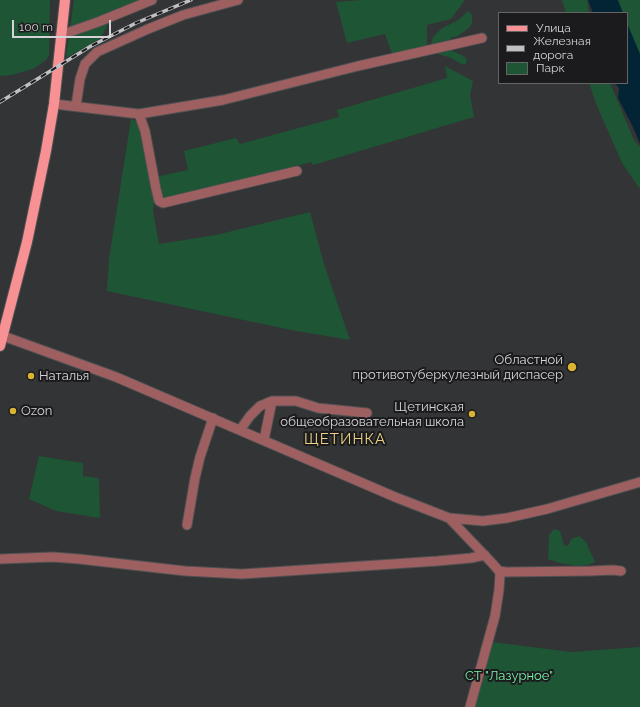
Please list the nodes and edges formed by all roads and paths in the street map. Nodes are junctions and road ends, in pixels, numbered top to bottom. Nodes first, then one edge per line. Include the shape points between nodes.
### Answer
1 (65, 0) edge
2 (152, 0) edge
3 (238, 0) edge
4 (61, 35) junction
5 (482, 38) dead end
6 (54, 104) junction
7 (76, 106) junction
8 (139, 114) junction
9 (297, 171) dead end
10 (3, 336) junction
11 (0, 346) edge
12 (272, 401) junction
13 (367, 413) dead end
14 (213, 418) junction
15 (240, 430) junction
16 (264, 440) junction
17 (640, 482) edge
18 (449, 518) junction
19 (188, 525) dead end
20 (485, 555) junction
21 (0, 560) edge
22 (499, 570) junction
23 (621, 571) dead end
24 (470, 707) edge

1 - 4 main road
2 - 4 street
3 - 7 street via 184,15 97,52 85,64
4 - 6 main road
5 - 8 street via 223,100
6 - 7 street
6 - 10 main road via 29,235
7 - 8 street
8 - 9 street via 145,131 159,201 163,204
10 - 11 main road
10 - 14 street via 116,377
12 - 13 street via 296,401 318,408
12 - 15 street via 260,406
12 - 16 street
14 - 15 street
14 - 19 street via 195,478
15 - 16 street
16 - 18 street
17 - 18 street via 506,518 483,521
18 - 20 street
20 - 21 street via 451,560 242,574 185,571 53,557
20 - 22 street
22 - 23 street
22 - 24 street via 495,616

